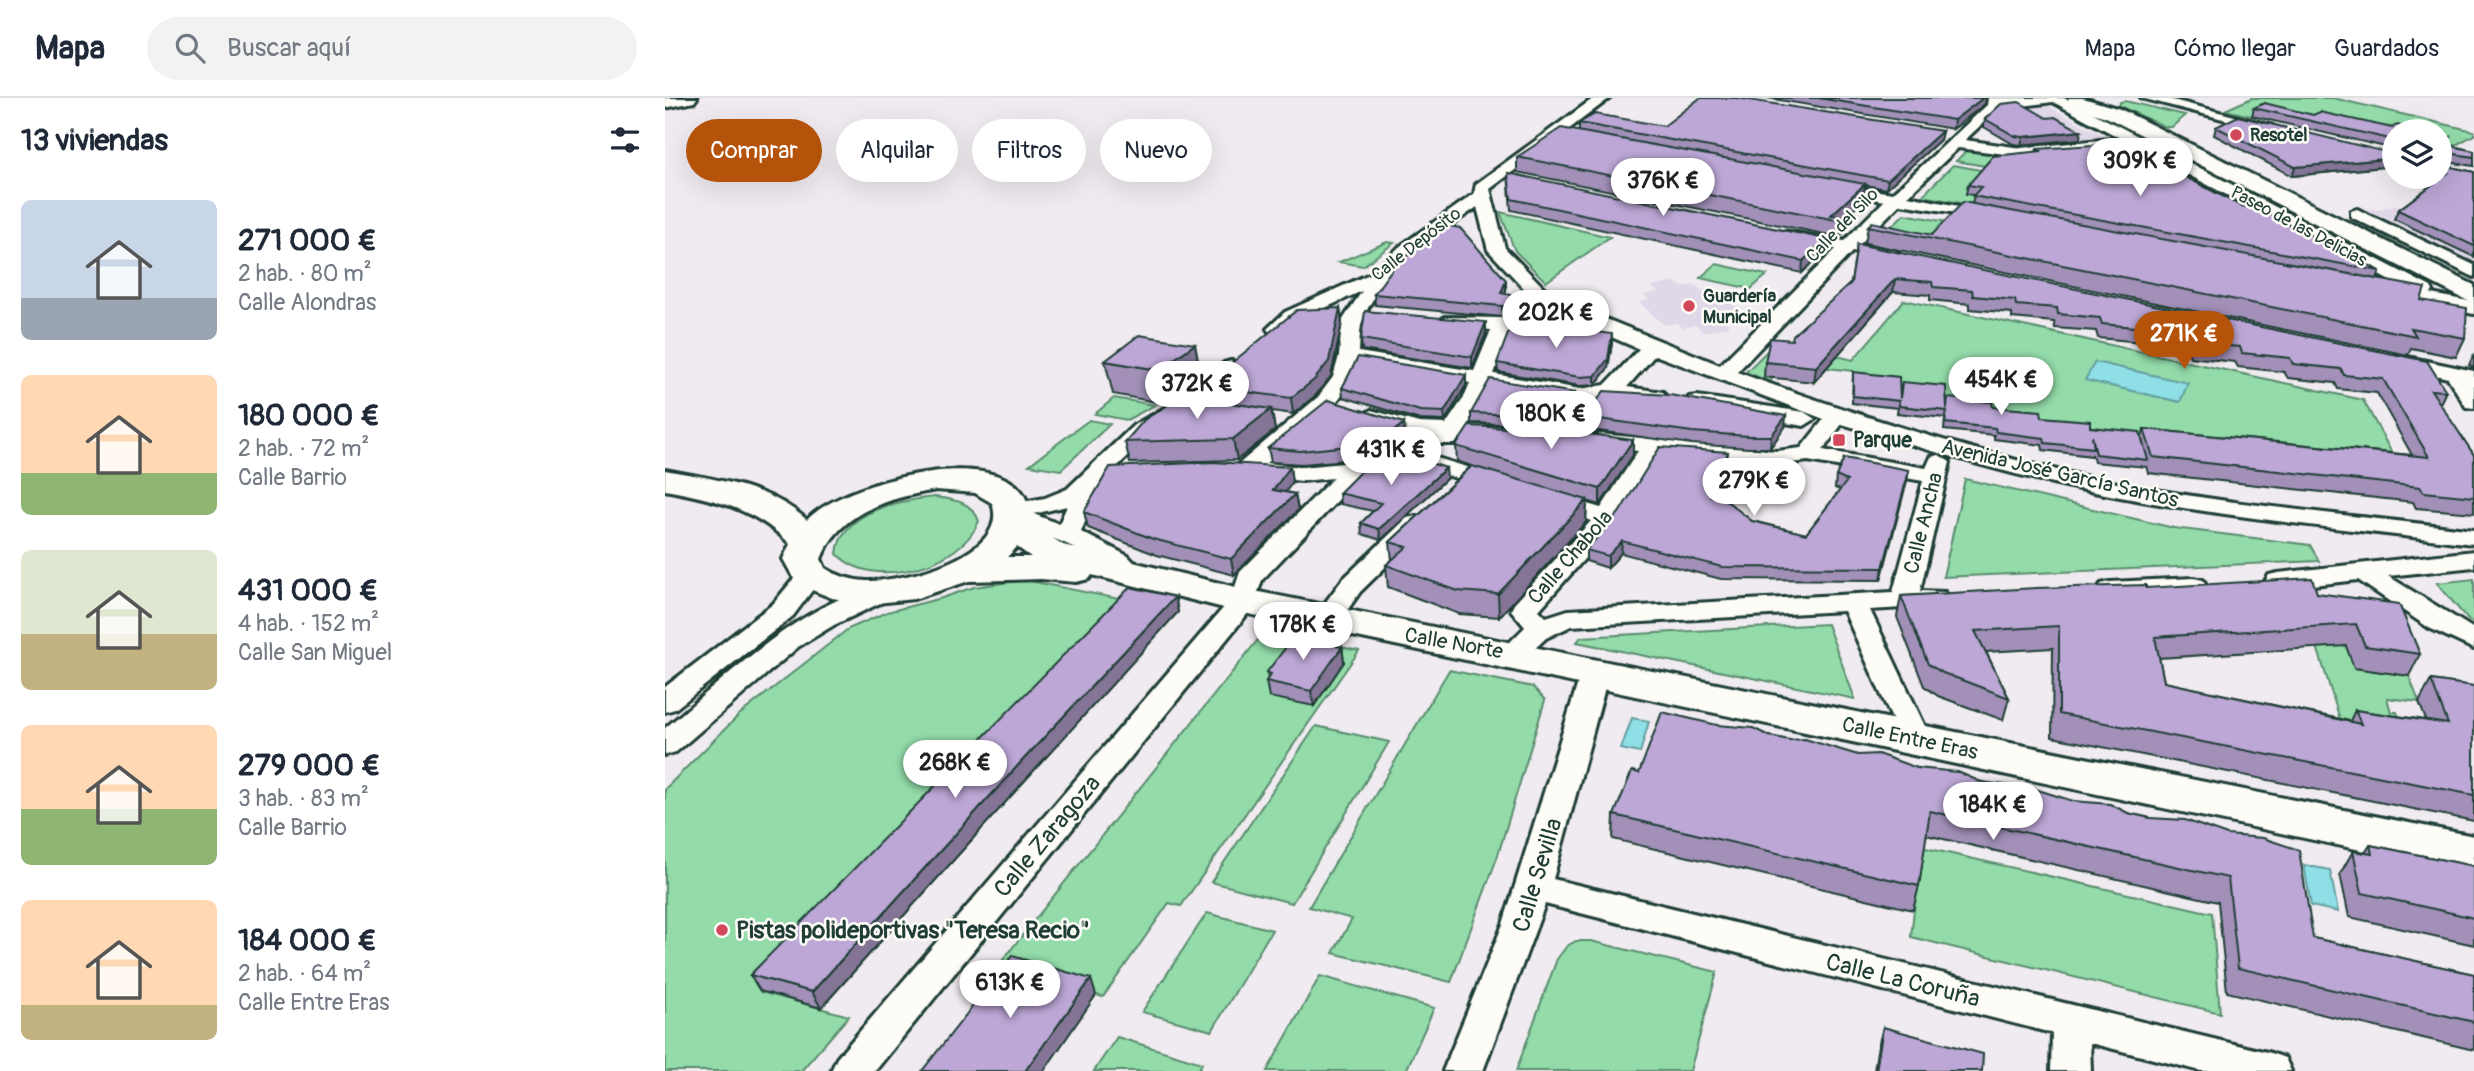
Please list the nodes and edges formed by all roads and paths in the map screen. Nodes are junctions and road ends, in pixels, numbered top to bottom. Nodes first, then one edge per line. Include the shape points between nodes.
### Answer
1 (687, 98) edge
2 (1603, 98) edge
3 (2139, 98) edge
4 (2049, 99) edge
5 (2154, 100) edge
6 (665, 102) edge
7 (1994, 102) edge
8 (2104, 103) edge
9 (2277, 129) edge
10 (1553, 134) junction
11 (1959, 135) junction
12 (1575, 138) edge
13 (2137, 141) junction
14 (2014, 151) joint
15 (1498, 175) junction
16 (1519, 179) edge
17 (1813, 183) edge
18 (1482, 196) junction
19 (1896, 199) junction
20 (2357, 215) dead end
21 (1999, 219) edge
22 (1767, 230) edge
23 (1848, 246) junction
24 (1910, 260) edge
25 (2474, 272) edge
26 (1380, 276) junction
27 (2367, 288) edge
28 (2428, 290) junction
29 (2474, 296) edge
30 (1547, 302) junction
31 (1318, 304) junction
32 (2474, 308) edge
33 (1356, 313) junction
34 (1382, 316) edge
35 (1286, 320) junction
36 (1435, 320) edge
37 (1511, 324) junction
38 (1541, 328) edge
39 (1565, 331) edge
40 (1623, 335) junction
41 (1266, 337) edge
42 (1651, 347) junction
43 (1246, 354) edge
44 (1349, 355) junction
45 (2386, 359) edge
46 (1723, 374) junction
47 (2464, 375) edge
48 (1483, 378) junction
49 (1604, 392) junction
50 (1326, 402) junction
51 (2474, 402) edge
52 (1184, 407) junction
53 (1215, 412) edge
54 (1269, 420) edge
55 (1833, 421) junction
56 (1296, 424) junction
57 (1452, 433) junction
58 (1566, 436) junction
59 (1651, 448) junction
60 (1944, 448) junction
61 (1808, 454) junction
62 (1427, 462) junction
63 (1357, 467) junction
64 (1132, 471) edge
65 (1469, 474) junction
66 (1934, 476) junction
67 (1093, 478) junction
68 (665, 481) edge
69 (873, 494) junction
70 (737, 495) junction
71 (1013, 517) junction
72 (1607, 518) junction
73 (1068, 530) junction
74 (2474, 537) edge
75 (809, 558) junction
76 (2474, 559) edge
77 (963, 570) junction
78 (2367, 574) junction
79 (1134, 576) junction
80 (2248, 583) edge
81 (2220, 584) edge
82 (2083, 591) edge
83 (882, 592) junction
84 (1960, 597) edge
85 (1905, 599) junction
86 (1244, 601) junction
87 (1853, 602) junction
88 (1327, 619) junction
89 (2474, 640) edge
90 (1525, 642) junction
91 (1595, 673) junction
92 (665, 702) edge
93 (1916, 739) junction
94 (665, 744) edge
95 (2474, 855) edge
96 (1534, 888) junction
97 (2071, 1021) junction
98 (851, 1071) edge
99 (1463, 1071) edge
100 (2071, 1071) edge
101 (2271, 1071) edge

1 - 6 main road
2 - 10 street, Calle Depósito
3 - 5 street
4 - 7 street, Calle del Silo
4 - 8 main road, Paseo de las Delicias
4 - 13 street, Paseo de las Delicias
5 - 9 street
7 - 11 street, Calle del Silo
8 - 28 main road, Paseo de las Delicias
10 - 12 street
10 - 15 street, Calle Depósito
11 - 14 street
11 - 19 street, Calle del Silo
13 - 14 street
13 - 28 street, Paseo de las Delicias
15 - 16 street
15 - 18 street, Calle Depósito via 1482,187
17 - 19 street
18 - 26 street, Calle Depósito via 1405,251
18 - 30 street, Avenida José García Santos via 1497,250
19 - 21 street
19 - 23 street, Calle del Silo
20 - 25 street, Paseo de las Delicias
22 - 23 street
23 - 24 street
23 - 46 street, Calle del Silo
26 - 31 street, Calle Depósito
26 - 33 street
27 - 28 street
28 - 29 main road, Paseo de las Delicias
28 - 32 street
30 - 37 street
30 - 40 street, Avenida José García Santos
31 - 33 street
31 - 35 street, Calle Depósito
33 - 34 street
33 - 35 street
33 - 44 street
35 - 41 street, Calle Depósito
36 - 37 street
37 - 38 street
37 - 48 street
39 - 40 street
40 - 42 street, Avenida José García Santos
42 - 46 street, Avenida José García Santos
42 - 49 street
43 - 52 street
44 - 48 street
44 - 50 street via 1343,377
45 - 47 street
46 - 55 street, Avenida José García Santos
47 - 51 street
48 - 49 street via 1580,395
48 - 57 street
49 - 55 street
49 - 58 street
50 - 56 street
50 - 57 street via 1418,430
52 - 53 street
52 - 67 street via 1142,430
54 - 56 street
55 - 60 street, Avenida José García Santos
55 - 61 street
56 - 63 street via 1237,468 1302,474
57 - 58 street
57 - 62 street
58 - 59 street
59 - 61 street via 1777,458
59 - 72 street, Calle Chabola
60 - 66 street, Calle Ancha
60 - 74 street, Avenida José García Santos via 2078,481 2195,503
61 - 66 street
62 - 63 street
62 - 65 street
63 - 86 street via 1249,578
64 - 67 street
65 - 72 street
65 - 88 street via 1351,586
66 - 85 street, Calle Ancha
67 - 71 street via 1075,495
67 - 73 street
68 - 70 main road
69 - 70 main road via 812,498
69 - 71 main road via 904,485 965,481 1006,496
69 - 75 main road via 822,523
70 - 75 main road via 769,506 792,523
71 - 73 street, Calle Norte
71 - 77 main road via 995,549
71 - 79 main road, Calle Norte via 1050,553
72 - 90 street, Calle Chabola via 1524,610
73 - 79 street, Calle Norte via 1119,561
75 - 83 main road via 839,590
75 - 92 street via 783,610
76 - 78 street
77 - 79 main road, Calle Norte via 1041,568
77 - 83 main road
78 - 80 street
78 - 89 street
79 - 86 main road, Calle Norte
81 - 82 street
83 - 94 street via 788,641
84 - 85 street, Calle Norte
85 - 87 street, Calle Norte
86 - 88 main road, Calle Norte
86 - 98 street, Calle Zaragoza
87 - 90 street, Calle Norte via 1568,618
87 - 93 street
88 - 90 main road, Calle Norte
90 - 91 main road, Calle Entre Eras
91 - 93 main road, Calle Entre Eras
91 - 96 street, Calle Sevilla
93 - 95 main road, Calle Entre Eras
96 - 97 street, Calle La Coruña
96 - 99 street, Calle Sevilla via 1492,1008
97 - 100 street
97 - 101 street, Calle La Coruña

